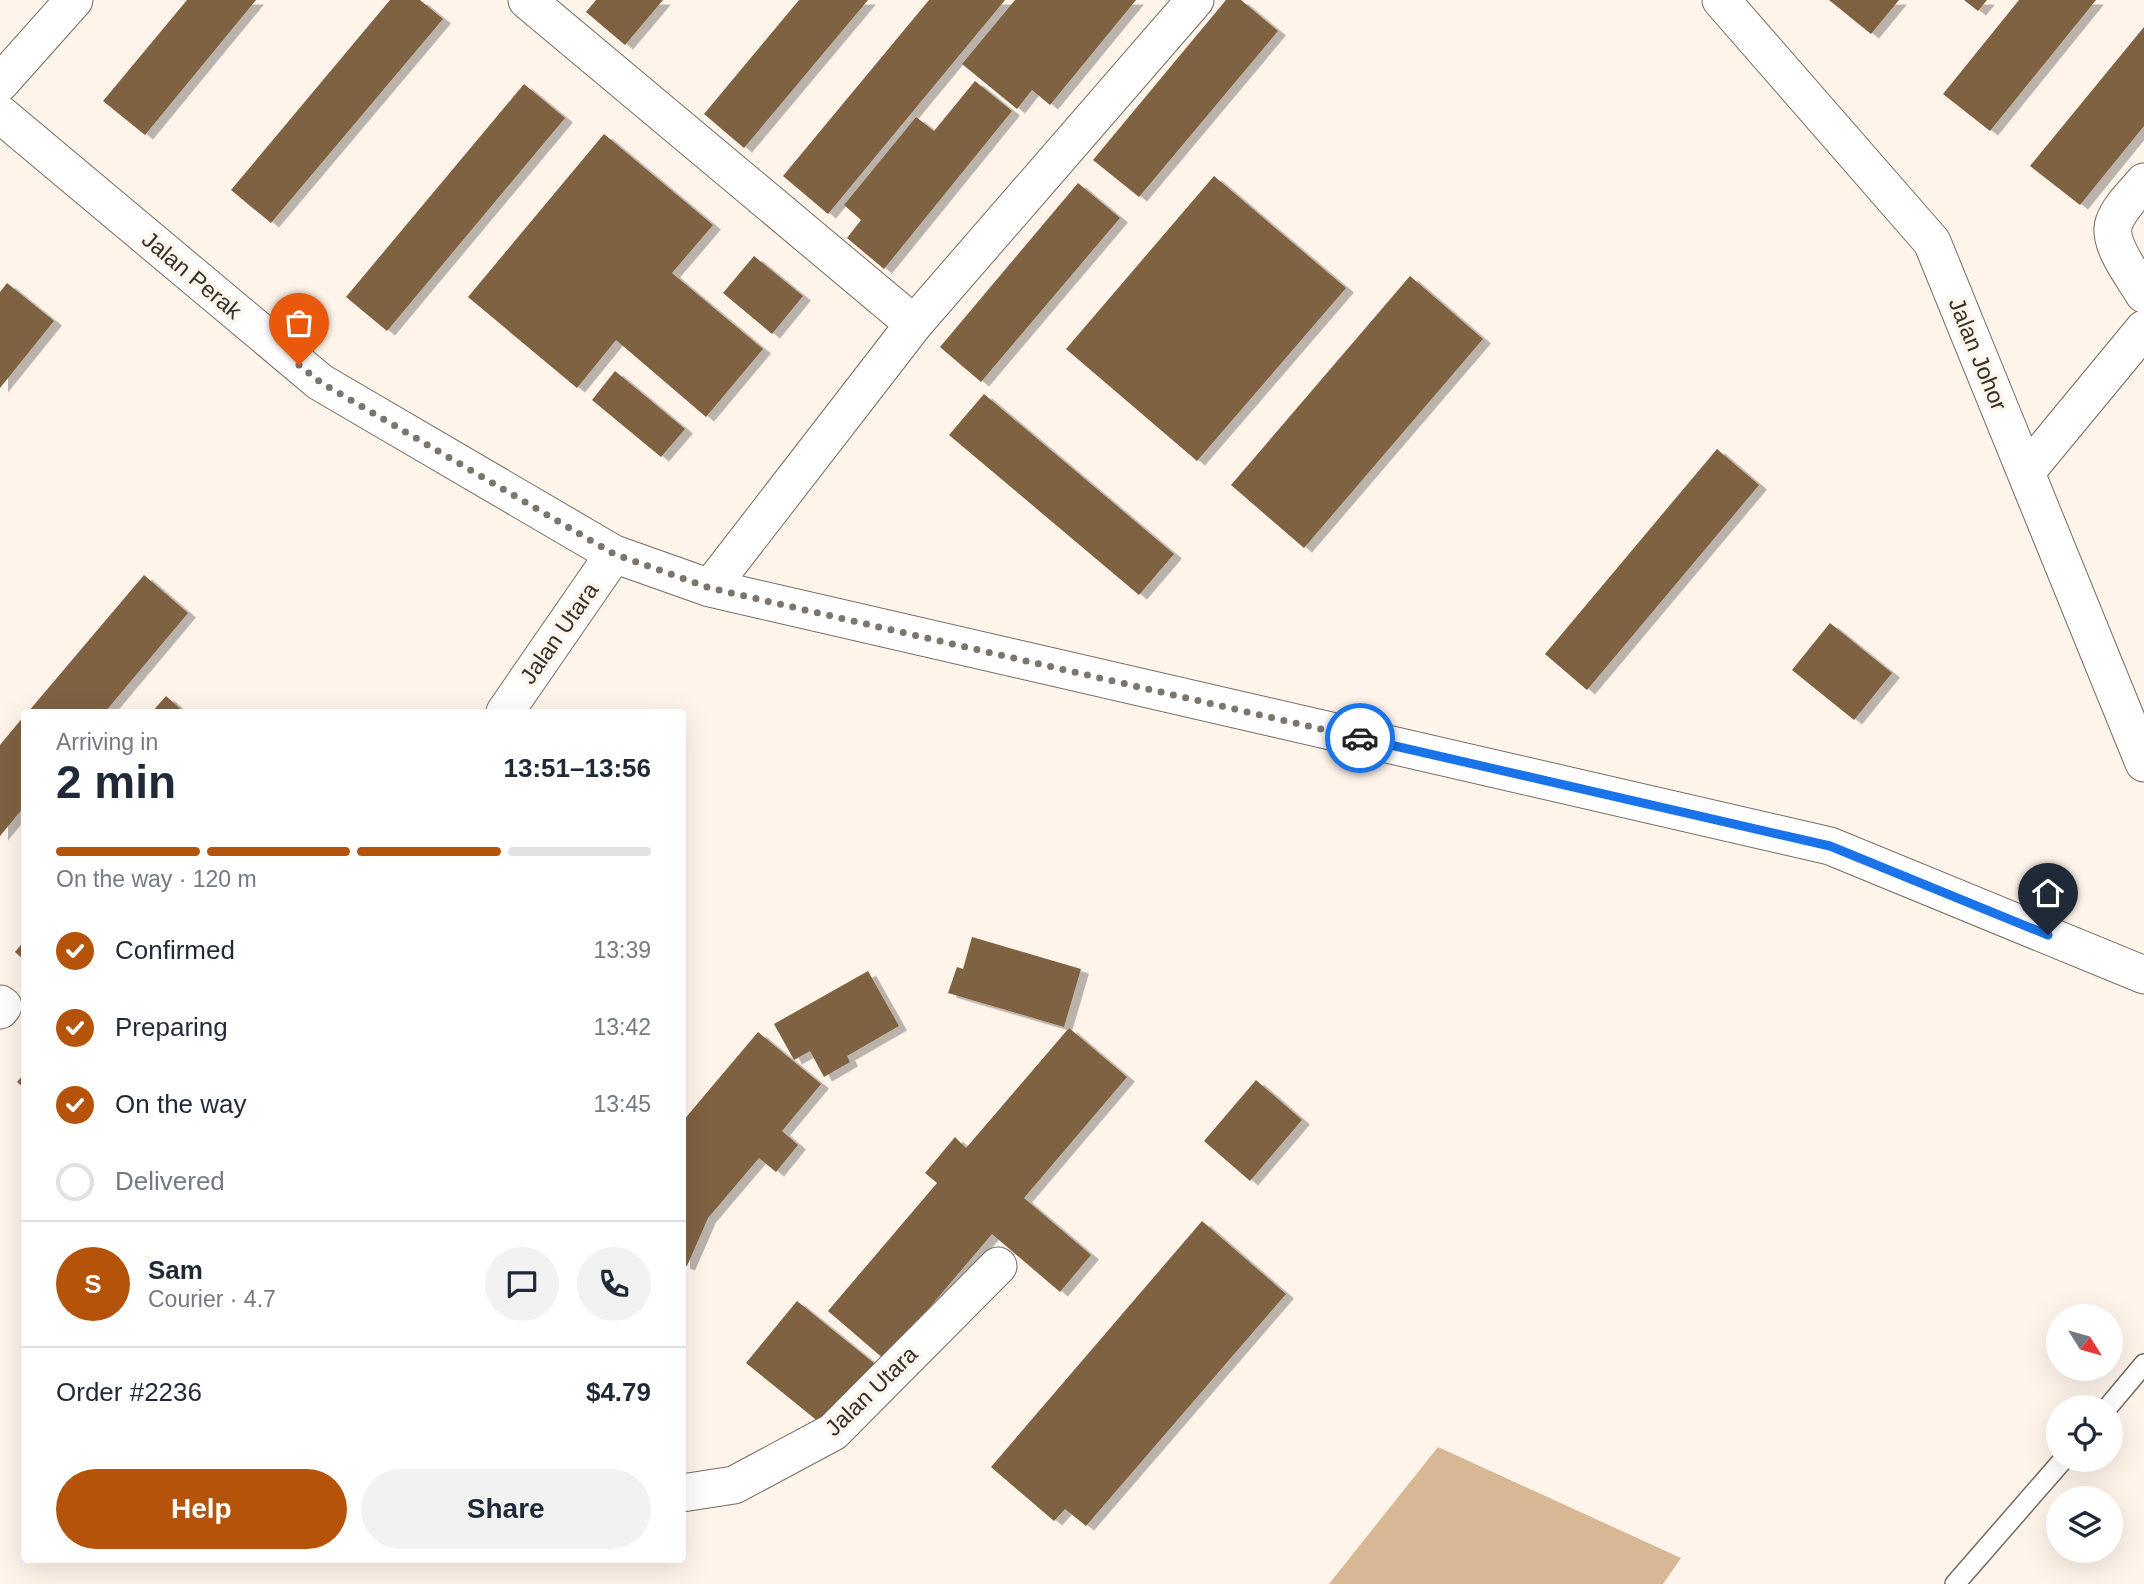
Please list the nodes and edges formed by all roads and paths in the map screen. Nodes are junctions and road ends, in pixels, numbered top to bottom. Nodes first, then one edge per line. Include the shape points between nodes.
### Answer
1 (74, 0) edge
2 (527, 0) edge
3 (1195, 0) edge
4 (1721, 0) edge
5 (0, 83) edge
6 (2, 120) edge
7 (2144, 182) edge
8 (2144, 294) edge
9 (914, 324) junction
10 (2144, 329) edge
11 (2026, 472) junction
12 (614, 554) junction
13 (710, 588) junction
14 (507, 709) edge
15 (2144, 763) edge
16 (2144, 975) edge
17 (0, 1004) edge
18 (0, 1010) edge
19 (998, 1266) dead end
20 (2144, 1364) edge
21 (2118, 1395) edge
22 (2053, 1472) edge
23 (686, 1492) edge
24 (1955, 1584) edge

1 - 5 street
2 - 9 street
3 - 9 street
4 - 11 street, Jalan Johor via 1932,242
6 - 12 street, Jalan Perak via 320,382
7 - 8 street via 2114,221 2112,231
9 - 13 street
10 - 11 street
11 - 15 street, Jalan Johor
12 - 13 street, Jalan Perak
12 - 14 street, Jalan Utara
13 - 16 street, Jalan Perak via 1830,846
17 - 18 street
19 - 23 street, Jalan Utara via 833,1432 734,1485
20 - 21 lane
22 - 24 lane

